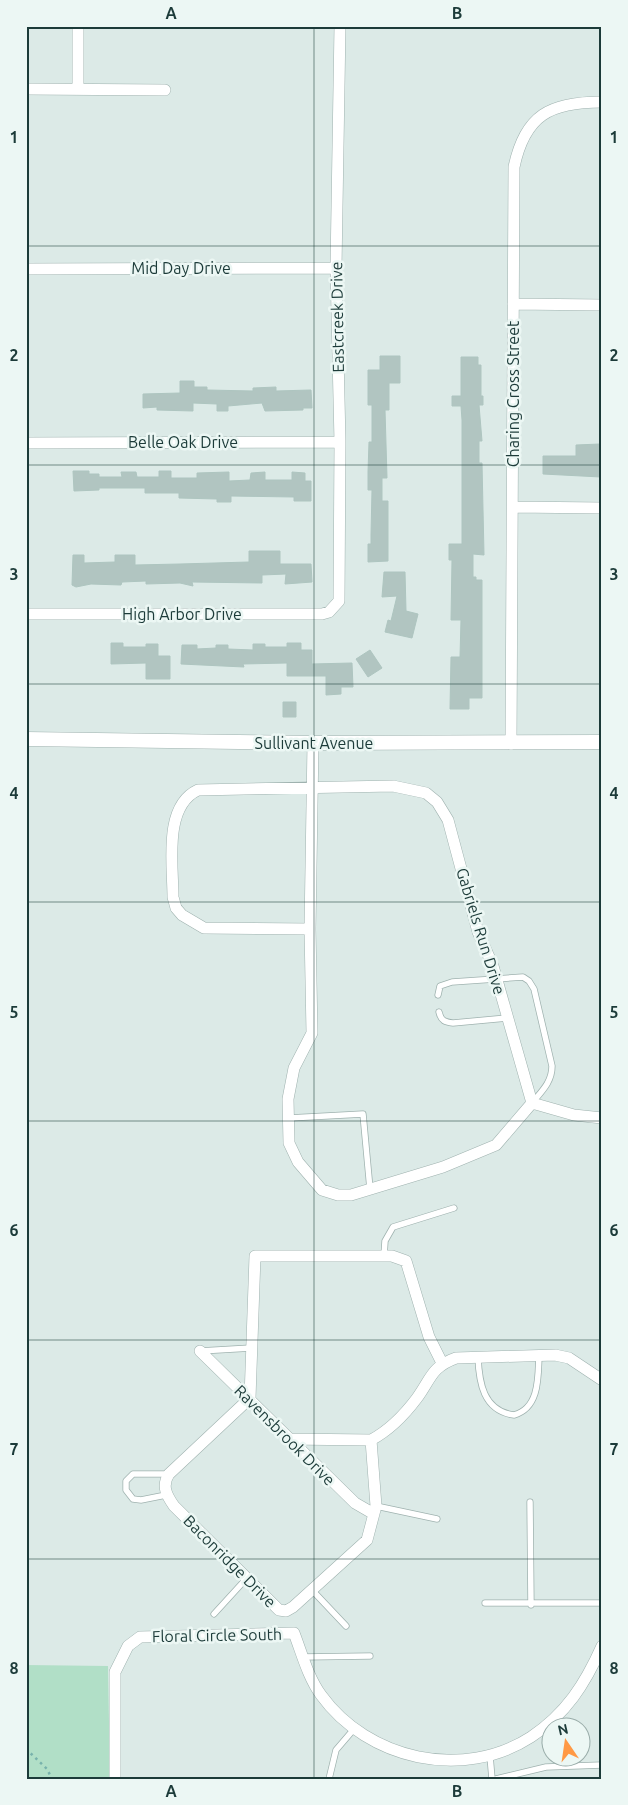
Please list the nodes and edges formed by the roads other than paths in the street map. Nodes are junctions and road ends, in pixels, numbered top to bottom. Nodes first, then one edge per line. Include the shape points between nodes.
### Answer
1 (78, 26) edge
2 (340, 26) edge
3 (26, 89) edge
4 (78, 89) junction
5 (165, 90) dead end
6 (602, 102) edge
7 (336, 268) junction
8 (26, 269) edge
9 (513, 304) junction
10 (602, 305) edge
11 (340, 442) junction
12 (26, 443) edge
13 (513, 508) junction
14 (602, 508) edge
15 (336, 607) joint
16 (26, 614) edge
17 (26, 739) edge
18 (602, 742) edge
19 (313, 743) junction
20 (511, 744) junction
21 (312, 788) junction
22 (310, 928) junction
23 (496, 979) junction
24 (438, 995) dead end
25 (439, 1012) dead end
26 (507, 1018) junction
27 (532, 1103) junction
28 (289, 1118) junction
29 (602, 1118) edge
30 (370, 1189) junction
31 (454, 1208) dead end
32 (384, 1256) junction
33 (251, 1348) junction
34 (200, 1351) joint
35 (539, 1355) junction
36 (478, 1357) junction
37 (442, 1363) junction
38 (602, 1380) edge
39 (250, 1398) junction
40 (287, 1439) junction
41 (371, 1440) junction
42 (169, 1474) junction
43 (166, 1495) junction
44 (530, 1502) dead end
45 (375, 1510) junction
46 (437, 1519) dead end
47 (246, 1579) junction
48 (312, 1590) junction
49 (485, 1603) dead end
50 (602, 1603) edge
51 (531, 1605) junction
52 (214, 1614) dead end
53 (346, 1626) dead end
54 (602, 1646) edge
55 (370, 1656) dead end
56 (303, 1657) junction
57 (354, 1729) junction
58 (490, 1756) junction
59 (602, 1765) edge
60 (115, 1779) edge
61 (329, 1779) edge
62 (492, 1779) edge
63 (496, 1779) edge

1 - 4 street
2 - 7 street, Eastcreek Drive
3 - 4 street
4 - 5 street
6 - 9 street, Charing Cross Street via 554,108 535,120 518,149 514,167
7 - 8 street, Mid Day Drive
7 - 11 street, Eastcreek Drive
9 - 10 street
9 - 13 street, Charing Cross Street
11 - 12 street, Belle Oak Drive
11 - 15 street, Eastcreek Drive via 340,594
13 - 14 street
13 - 20 street, Charing Cross Street
15 - 16 street, High Arbor Drive via 322,614
17 - 19 street, Sullivant Avenue
18 - 20 street, Sullivant Avenue
19 - 20 street, Sullivant Avenue
19 - 21 street
21 - 22 street
21 - 22 street, Gabriels Run Drive via 198,790 182,801 173,834 173,898 176,908 191,923 204,928
21 - 23 street, Gabriels Run Drive via 393,786 426,793 437,802 448,820 478,932
22 - 28 street via 312,1033 294,1068 288,1099
23 - 24 lane via 446,983 440,986
23 - 26 street, Gabriels Run Drive
23 - 27 lane via 523,977 534,989 552,1074
25 - 26 lane via 445,1022 453,1023
26 - 27 street, Gabriels Run Drive
27 - 29 street via 574,1115
27 - 30 street via 496,1145 443,1167
28 - 30 street via 290,1143 298,1162 322,1190 338,1196
28 - 30 lane via 363,1114
31 - 32 lane via 393,1227 385,1241
32 - 33 street via 255,1256
32 - 37 street via 406,1261 429,1337
33 - 34 lane
33 - 39 street
34 - 39 street, Ravensbrook Drive
35 - 36 street
35 - 36 lane via 533,1399 527,1407 514,1414 496,1409 487,1399 479,1380
35 - 38 street via 569,1358
36 - 37 street via 456,1358
37 - 41 street via 416,1399
39 - 40 street, Ravensbrook Drive
39 - 42 street
40 - 41 street
40 - 45 street, Ravensbrook Drive via 354,1504
41 - 45 street, Baconridge Drive
42 - 43 street
42 - 43 lane via 134,1474 126,1481 126,1490 133,1499
43 - 47 street, Baconridge Drive
44 - 51 lane
45 - 46 lane
45 - 48 street, Baconridge Drive via 366,1540
47 - 48 street, Baconridge Drive via 279,1610 294,1607
47 - 52 lane
48 - 53 lane
49 - 51 lane
50 - 51 lane
54 - 58 street, Floral Circle South via 588,1679 551,1722 530,1737
55 - 56 lane
56 - 57 street, Floral Circle South via 322,1696
56 - 60 street, Floral Circle South via 294,1633 140,1637 128,1646 115,1672
57 - 58 street, Floral Circle South via 380,1745 417,1758 458,1760
57 - 61 lane via 336,1750
58 - 62 lane
59 - 63 lane via 546,1768

